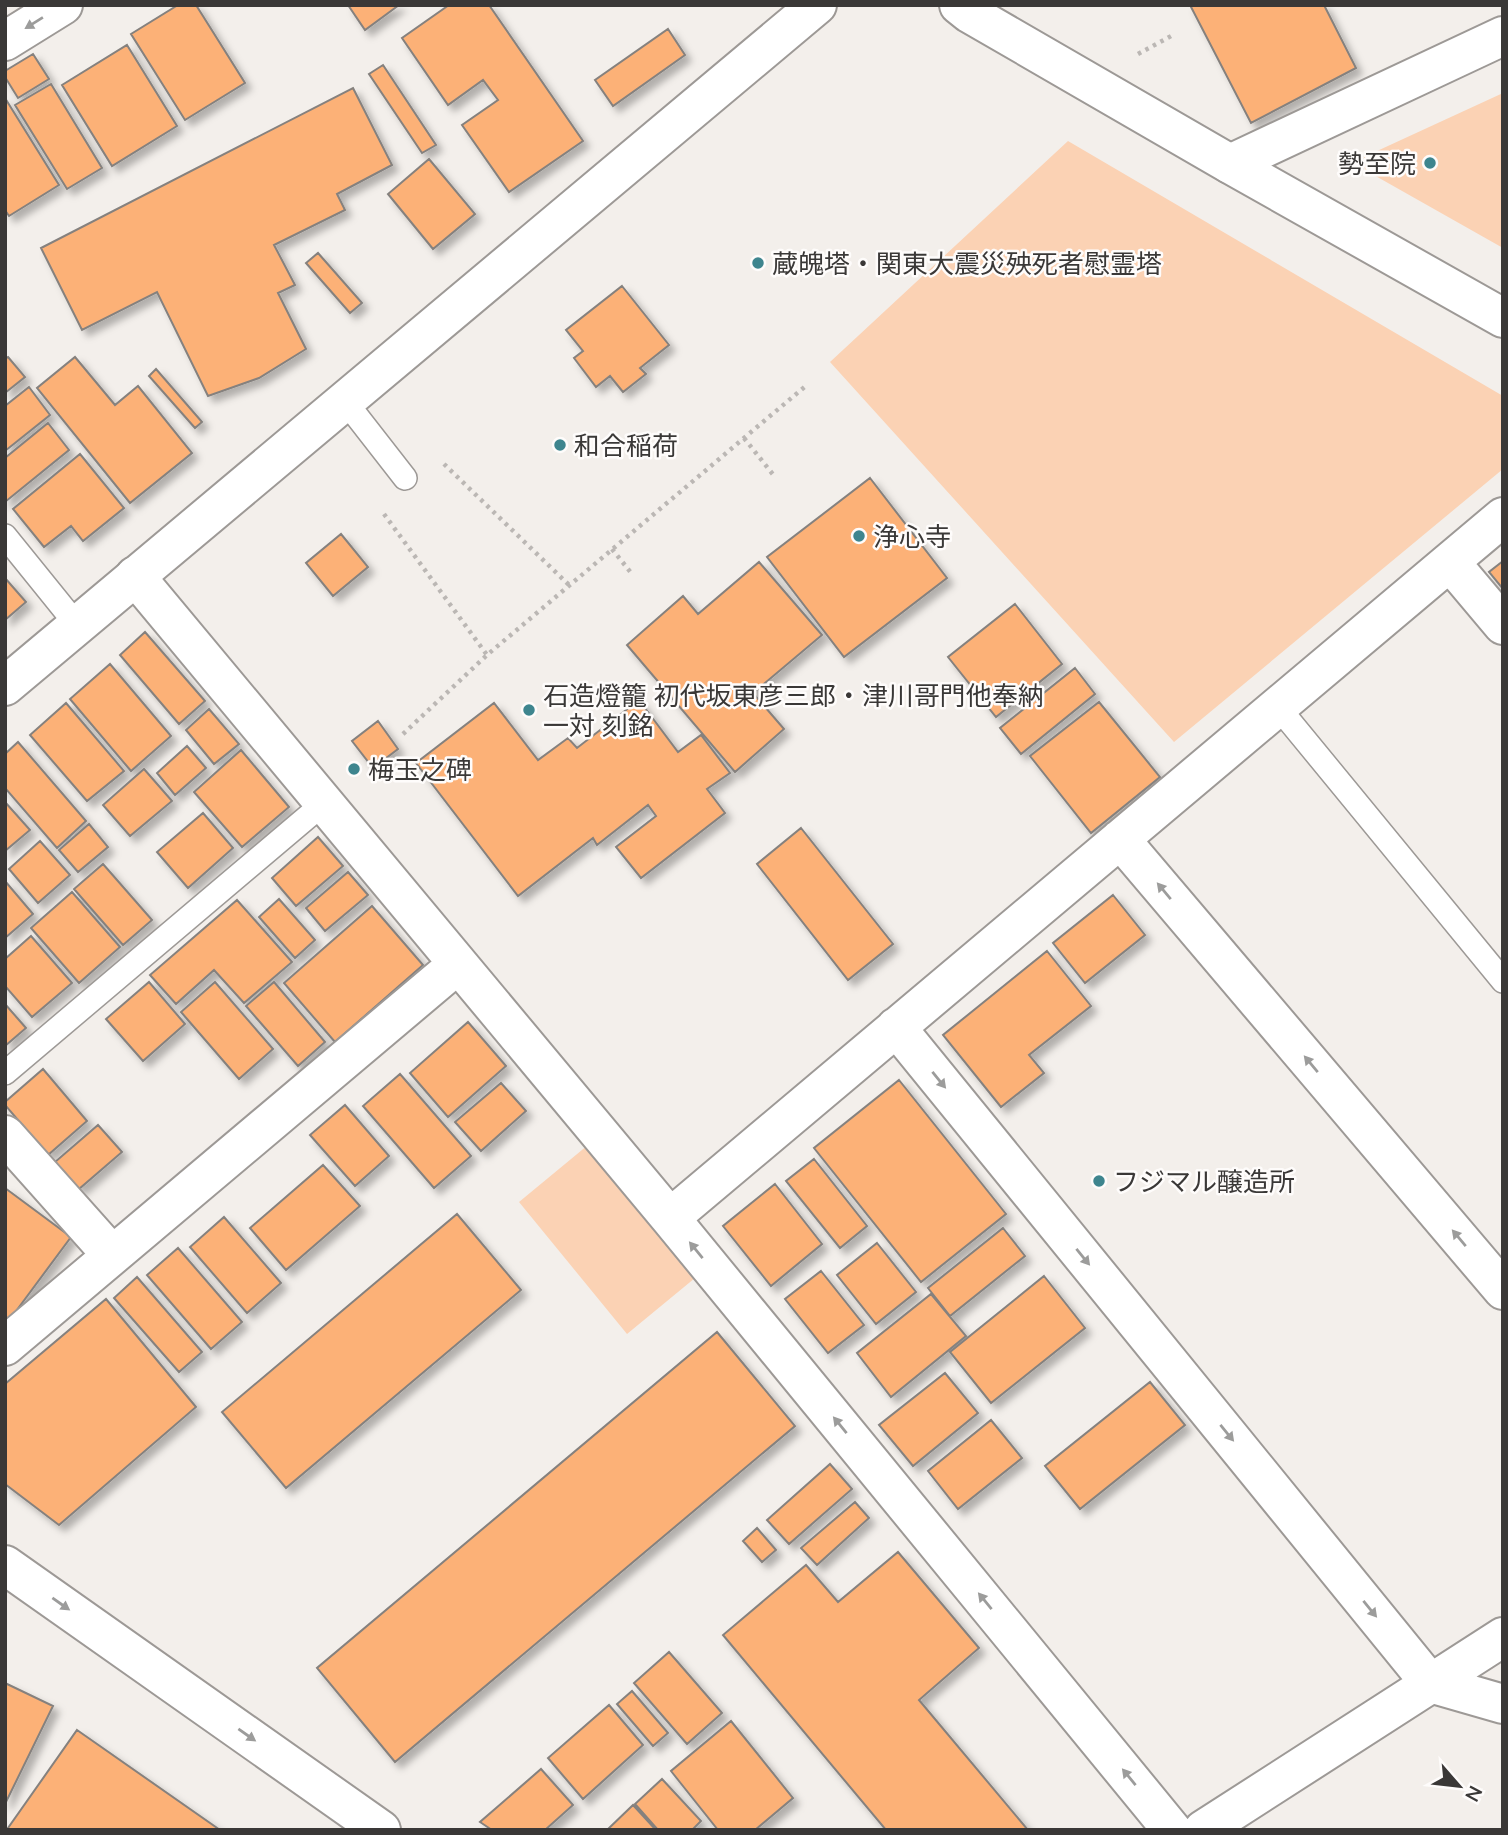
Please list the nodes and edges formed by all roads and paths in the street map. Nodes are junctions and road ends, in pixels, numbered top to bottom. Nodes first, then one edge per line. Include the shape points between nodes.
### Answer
1 (63, 5) edge
2 (817, 5) edge
3 (959, 5) edge
4 (1173, 35) dead end
5 (1503, 36) edge
6 (5, 41) edge
7 (1137, 54) dead end
8 (1230, 164) junction
9 (1503, 318) edge
10 (808, 384) dead end
11 (345, 401) junction
12 (744, 438) junction
13 (775, 477) dead end
14 (405, 478) junction
15 (1503, 517) edge
16 (5, 536) edge
17 (612, 549) junction
18 (1450, 562) junction
19 (632, 574) dead end
20 (135, 576) junction
21 (569, 585) junction
22 (77, 625) junction
23 (1503, 625) edge
24 (487, 655) junction
25 (5, 686) edge
26 (1278, 707) junction
27 (402, 734) dead end
28 (324, 803) junction
29 (1120, 839) junction
30 (458, 964) junction
31 (1503, 981) edge
32 (896, 1027) junction
33 (5, 1073) edge
34 (5, 1135) edge
35 (670, 1218) junction
36 (112, 1255) junction
37 (1503, 1290) edge
38 (5, 1346) edge
39 (5, 1565) edge
40 (1503, 1637) edge
41 (1430, 1683) junction
42 (1503, 1704) edge
43 (381, 1830) edge
44 (1172, 1830) edge
45 (1203, 1830) edge

1 -> 6 street
2 - 11 street
3 - 8 street
4 - 7 path
5 - 8 street
8 - 9 street
10 - 12 path
11 - 14 lane
11 - 20 street
12 - 13 path
12 - 17 path
14 - 21 path via 434,454
14 - 24 path via 376,503
15 - 18 street
16 - 22 lane
17 - 19 path
17 - 21 path
18 - 23 street
18 - 26 street
20 - 22 street
20 - 28 street
21 - 24 path
22 - 25 street
24 - 27 path
26 - 29 street
26 - 31 lane
28 - 30 street
28 - 33 lane
29 - 32 street
37 -> 29 street
30 - 35 street
30 - 36 street
32 - 35 street
32 -> 41 street
34 - 36 street
44 -> 35 street
36 - 38 street
39 -> 43 street
40 - 41 street
41 - 42 street
41 - 45 street

